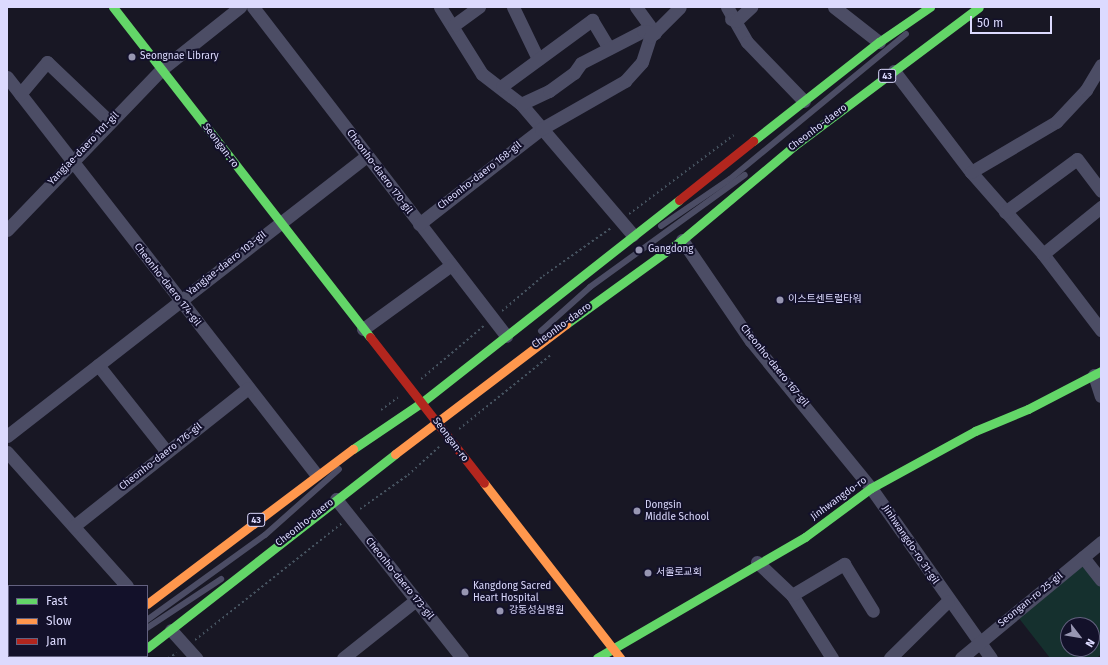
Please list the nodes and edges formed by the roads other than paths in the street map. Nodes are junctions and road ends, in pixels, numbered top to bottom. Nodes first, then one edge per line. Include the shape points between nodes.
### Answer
1 (113, 7) edge
2 (240, 7) edge
3 (253, 7) edge
4 (440, 7) edge
5 (479, 7) edge
6 (513, 7) edge
7 (636, 7) edge
8 (680, 7) edge
9 (727, 7) edge
10 (751, 7) edge
11 (834, 7) edge
12 (930, 7) edge
13 (935, 7) edge
14 (979, 7) edge
15 (731, 19) junction
16 (454, 25) junction
17 (655, 33) junction
18 (879, 42) junction
19 (609, 48) junction
20 (538, 59) junction
21 (1101, 65) edge
22 (162, 69) junction
23 (894, 71) junction
24 (7, 78) edge
25 (502, 86) junction
26 (20, 94) junction
27 (804, 101) junction
28 (521, 104) junction
29 (110, 122) junction
30 (541, 129) junction
31 (794, 146) junction
32 (367, 156) junction
33 (72, 162) junction
34 (971, 172) junction
35 (1101, 190) edge
36 (1101, 207) edge
37 (1005, 212) junction
38 (280, 222) junction
39 (419, 224) junction
40 (7, 230) edge
41 (633, 235) junction
42 (682, 240) junction
43 (1043, 254) junction
44 (451, 265) junction
45 (573, 285) junction
46 (179, 301) junction
47 (363, 329) junction
48 (1101, 330) edge
49 (537, 334) dead end
50 (506, 336) junction
51 (531, 339) dead end
52 (98, 365) junction
53 (505, 368) junction
54 (1098, 373) edge
55 (248, 388) junction
56 (1101, 396) edge
57 (421, 403) junction
58 (437, 422) junction
59 (7, 436) edge
60 (368, 440) junction
61 (7, 452) edge
62 (167, 452) junction
63 (316, 474) junction
64 (872, 488) junction
65 (336, 499) junction
66 (74, 526) junction
67 (1101, 542) edge
68 (273, 549) junction
69 (1083, 557) junction
70 (757, 562) junction
71 (1101, 580) edge
72 (126, 585) edge
73 (792, 595) junction
74 (416, 600) junction
75 (948, 601) junction
76 (148, 603) edge
77 (873, 611) dead end
78 (148, 619) edge
79 (148, 627) edge
80 (171, 630) junction
81 (979, 643) junction
82 (148, 647) edge
83 (613, 649) junction
84 (196, 658) edge
85 (343, 658) edge
86 (462, 658) edge
87 (597, 658) edge
88 (620, 658) edge
89 (832, 658) edge
90 (890, 658) edge
91 (961, 658) edge
92 (991, 658) edge

1 - 22 main road, Seongan-ro
2 - 22 street
3 - 32 street, Cheonho-daero 170-gil
4 - 16 street
5 - 16 street
6 - 20 street
7 - 17 street
8 - 17 street, Cheonho-daero 168-gil
9 - 15 street
10 - 15 street via 736,21
11 - 18 street
12 - 18 main road
13 - 45 lane via 887,52 730,179
14 - 23 main road, Cheonho-daero / 43
15 - 27 street via 746,42
16 - 25 street via 482,74
17 - 19 street via 643,31
17 - 30 street, Cheonho-daero 168-gil via 642,62 626,81
18 - 27 main road
19 - 20 street via 592,20
19 - 28 street via 581,63 574,73 548,91
20 - 25 street
21 - 34 street via 1086,90 1056,122
22 - 29 street, Yangjae-daero 101-gil
22 - 38 main road, Seongan-ro
23 - 31 main road, Cheonho-daero / 43
23 - 34 street
24 - 26 street, Cheonho-daero 174-gil
25 - 28 street
26 - 29 street via 47,62
26 - 33 street, Cheonho-daero 174-gil
27 - 41 main road
28 - 30 street
29 - 33 street, Yangjae-daero 101-gil
30 - 39 street, Cheonho-daero 168-gil
30 - 41 street
31 - 42 main road, Cheonho-daero / 43
31 - 49 lane via 673,225 590,288
32 - 38 street
32 - 39 street, Cheonho-daero 170-gil
33 - 40 street, Yangjae-daero 101-gil
33 - 46 street, Cheonho-daero 174-gil
34 - 37 street
35 - 37 street via 1077,159
36 - 43 street
37 - 43 street
38 - 46 street, Yangjae-daero 103-gil
38 - 47 main road, Seongan-ro
39 - 44 street, Cheonho-daero 170-gil
41 - 45 main road
42 - 53 main road, Cheonho-daero / 43
42 - 64 street, Cheonho-daero 167-gil via 751,341
43 - 48 street
44 - 47 street
44 - 50 street, Cheonho-daero 170-gil
45 - 50 main road, 43
46 - 52 street, Yangjae-daero 103-gil
46 - 55 street, Cheonho-daero 174-gil
47 - 57 main road, Seongan-ro
50 - 57 main road, 43
51 - 53 lane
52 - 59 street, Yangjae-daero 103-gil
52 - 62 street
53 - 58 main road, Cheonho-daero / 43
54 - 56 street
54 - 64 main road, Jinhwangdo-ro via 975,431
55 - 62 street, Cheonho-daero 176-gil
55 - 63 street, Cheonho-daero 174-gil
57 - 58 main road, Seongan-ro
57 - 60 main road, 43
58 - 65 main road, Cheonho-daero / 43
58 - 83 main road, Seongan-ro
60 - 63 main road, 43
60 - 78 lane via 265,535
61 - 66 street
62 - 66 street, Cheonho-daero 176-gil
63 - 76 main road, 43
64 - 70 main road, Jinhwangdo-ro via 805,537
64 - 75 street, Jinhwangdo-ro 31-gil
65 - 68 main road, Cheonho-daero / 43
65 - 74 street, Cheonho-daero 173-gil
66 - 72 street
67 - 69 street, Seongan-ro 25-gil
68 - 79 lane via 211,585
68 - 80 main road, Cheonho-daero / 43
69 - 71 street
69 - 81 street, Seongan-ro 25-gil
70 - 73 street
70 - 83 main road, Jinhwangdo-ro
73 - 77 street via 844,564
73 - 89 street
74 - 85 street
74 - 86 street, Cheonho-daero 173-gil
75 - 81 street, Jinhwangdo-ro 31-gil
75 - 90 street
80 - 82 main road, Cheonho-daero / 43
80 - 84 street
81 - 91 street, Seongan-ro 25-gil
81 - 92 street, Jinhwangdo-ro 31-gil
83 - 87 main road, Jinhwangdo-ro
83 - 88 main road, Seongan-ro

